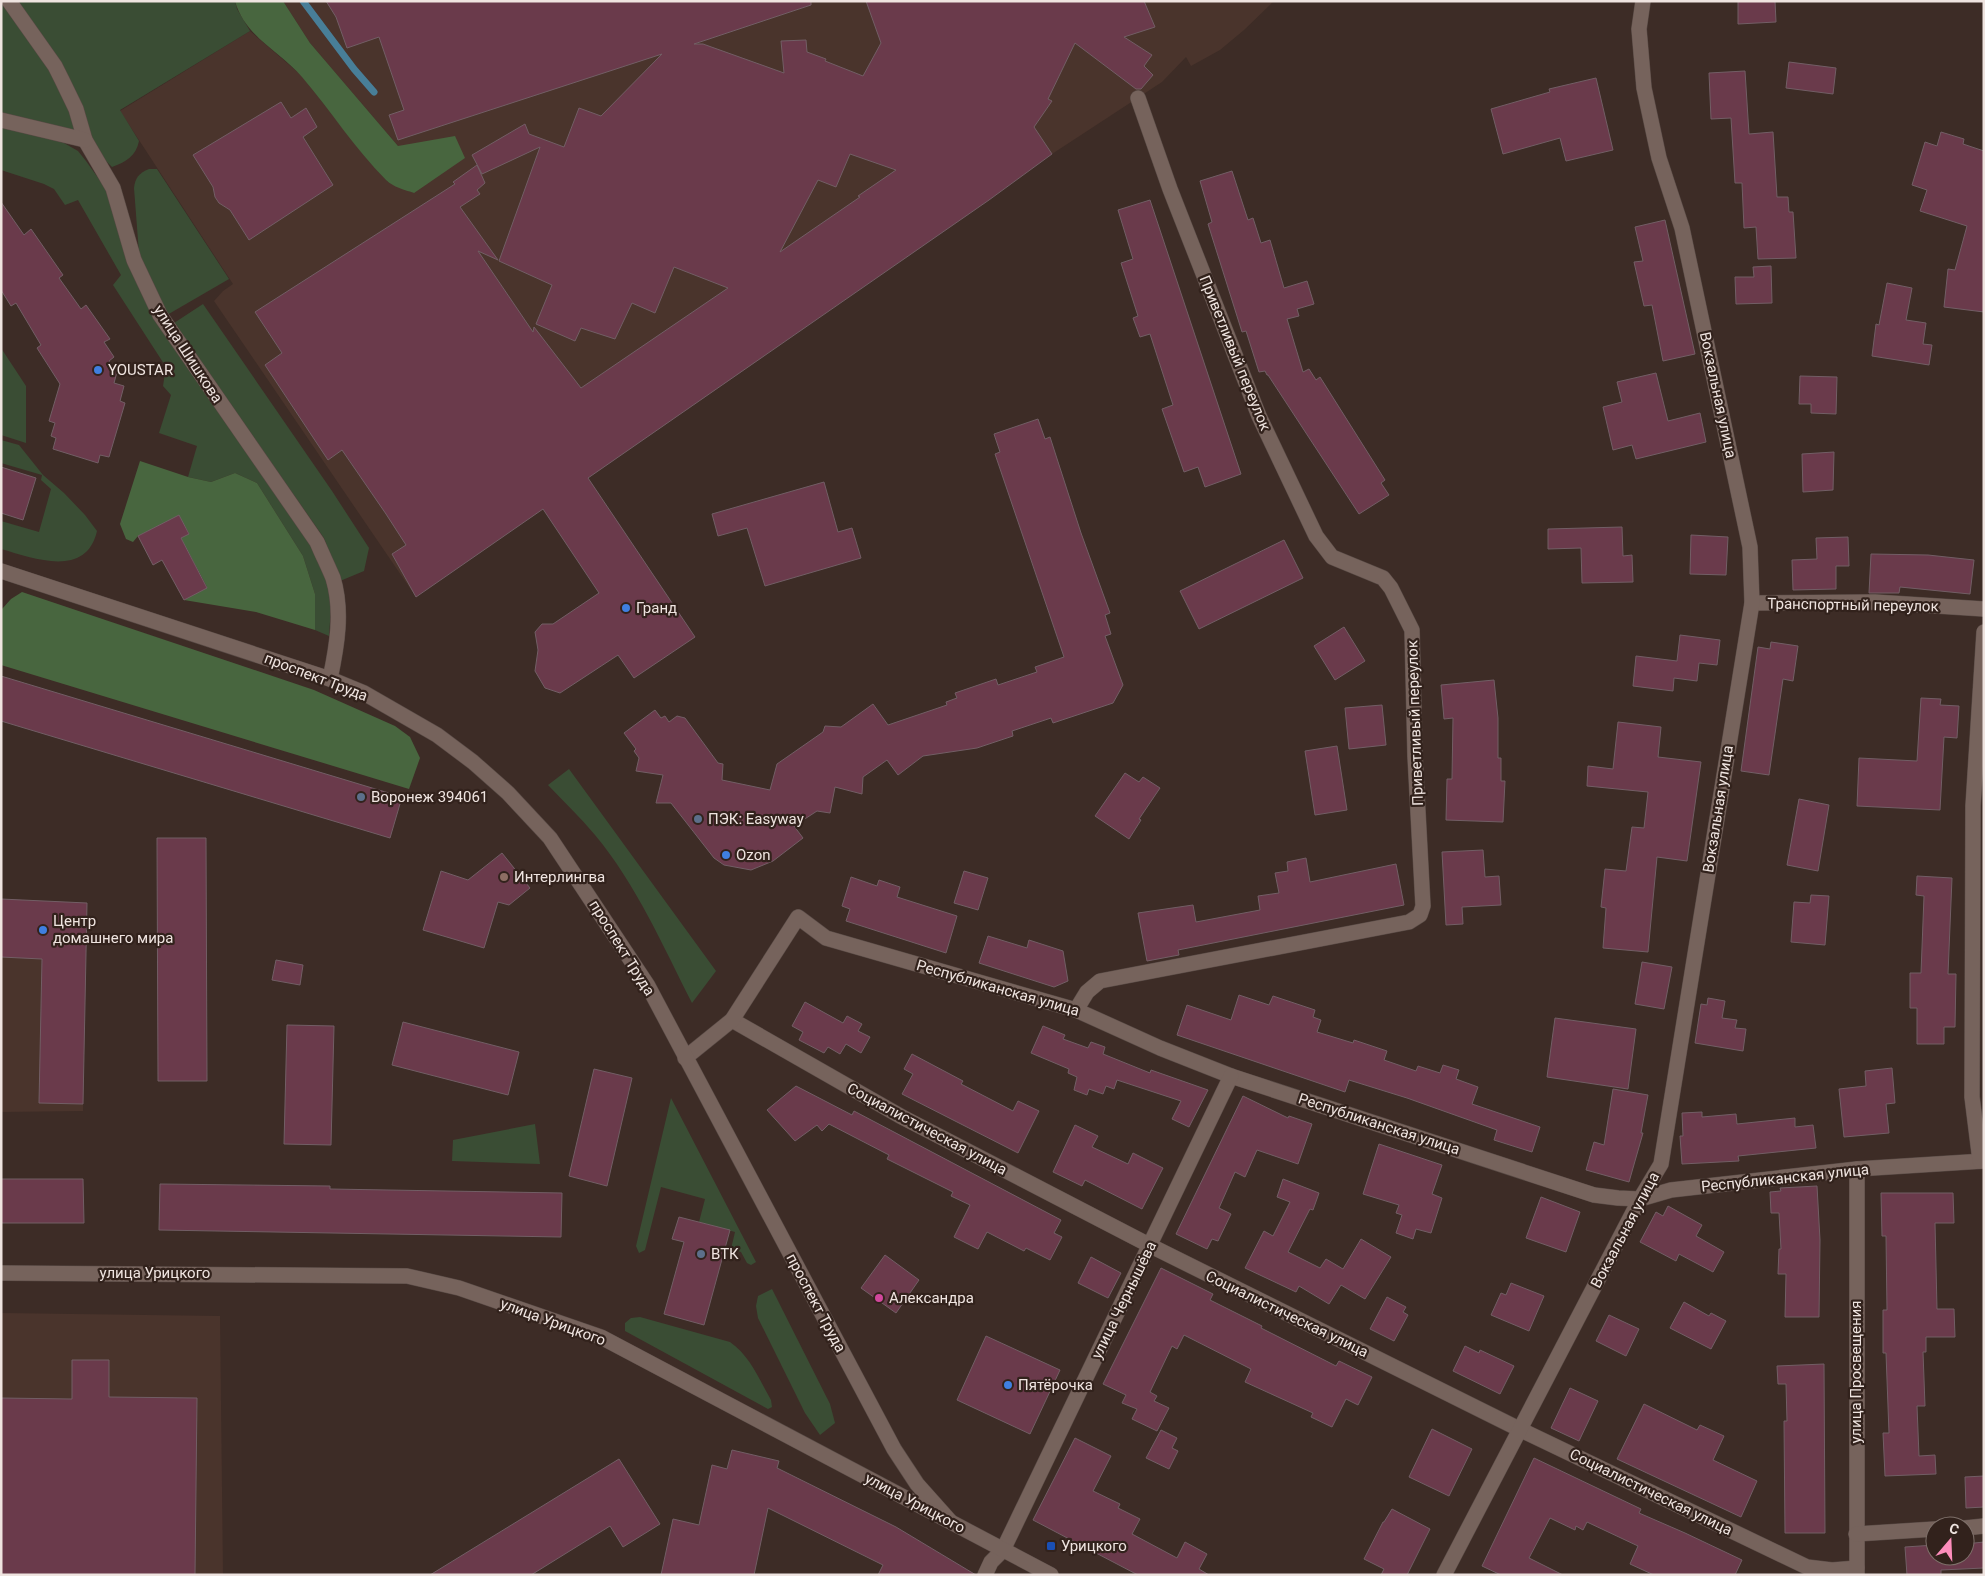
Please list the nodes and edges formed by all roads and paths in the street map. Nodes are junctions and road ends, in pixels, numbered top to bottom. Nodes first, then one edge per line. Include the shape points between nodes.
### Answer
1 (9, 1) edge
2 (1643, 1) edge
3 (1138, 98) dead end
4 (1, 120) edge
5 (84, 140) junction
6 (1, 571) edge
7 (1752, 603) junction
8 (1984, 609) edge
9 (1984, 632) edge
10 (330, 679) junction
11 (1076, 1010) junction
12 (732, 1020) junction
13 (685, 1058) junction
14 (1231, 1076) junction
15 (1982, 1161) edge
16 (1856, 1169) junction
17 (1640, 1199) junction
18 (1151, 1246) junction
19 (1, 1273) edge
20 (1519, 1430) junction
21 (950, 1521) junction
22 (1925, 1530) edge
23 (1856, 1534) junction
24 (1003, 1550) junction
25 (1857, 1571) edge
26 (985, 1575) edge
27 (1051, 1575) edge
28 (1444, 1575) edge

1 - 5 street, улица Шишкова via 55,66 76,110
2 - 7 street, Вокзальная улица via 1639,29 1644,88 1658,158 1682,228 1750,547
3 - 11 street, Приветливый переулок via 1259,416 1316,536 1332,557 1383,578 1412,630 1423,906 1420,916 1409,922 1100,981 1087,992
4 - 5 street
5 - 10 street, улица Шишкова via 113,188 134,260 160,315 317,542 333,579 339,619
6 - 10 street, проспект Труда
7 - 8 street, Транспортный переулок via 1875,602
7 - 17 street, Вокзальная улица via 1661,1164
9 - 15 street via 1972,806 1972,1097
10 - 13 street, проспект Труда via 364,693 437,735 473,762 528,812 550,838 648,986
11 - 12 street, Республиканская улица via 826,938 798,917
11 - 14 street, Республиканская улица
12 - 13 street
12 - 18 street, Социалистическая улица via 902,1117
13 - 21 street, проспект Труда via 894,1449 917,1484
14 - 17 street, Республиканская улица via 1594,1195
14 - 18 street, улица Чернышёва
15 - 16 street, Республиканская улица
16 - 17 street, Республиканская улица via 1671,1190
16 - 23 street, улица Просвещения
17 - 20 street, Вокзальная улица
18 - 20 street, Социалистическая улица
18 - 24 street, улица Чернышёва
19 - 21 street, улица Урицкого via 407,1276 459,1288 601,1337
20 - 25 street, Социалистическая улица via 1807,1567
20 - 28 street, Вокзальная улица
21 - 24 street, улица Урицкого
22 - 23 street
23 - 25 street, улица Просвещения
24 - 26 street, улица Чернышёва via 991,1562
24 - 27 street, улица Урицкого

